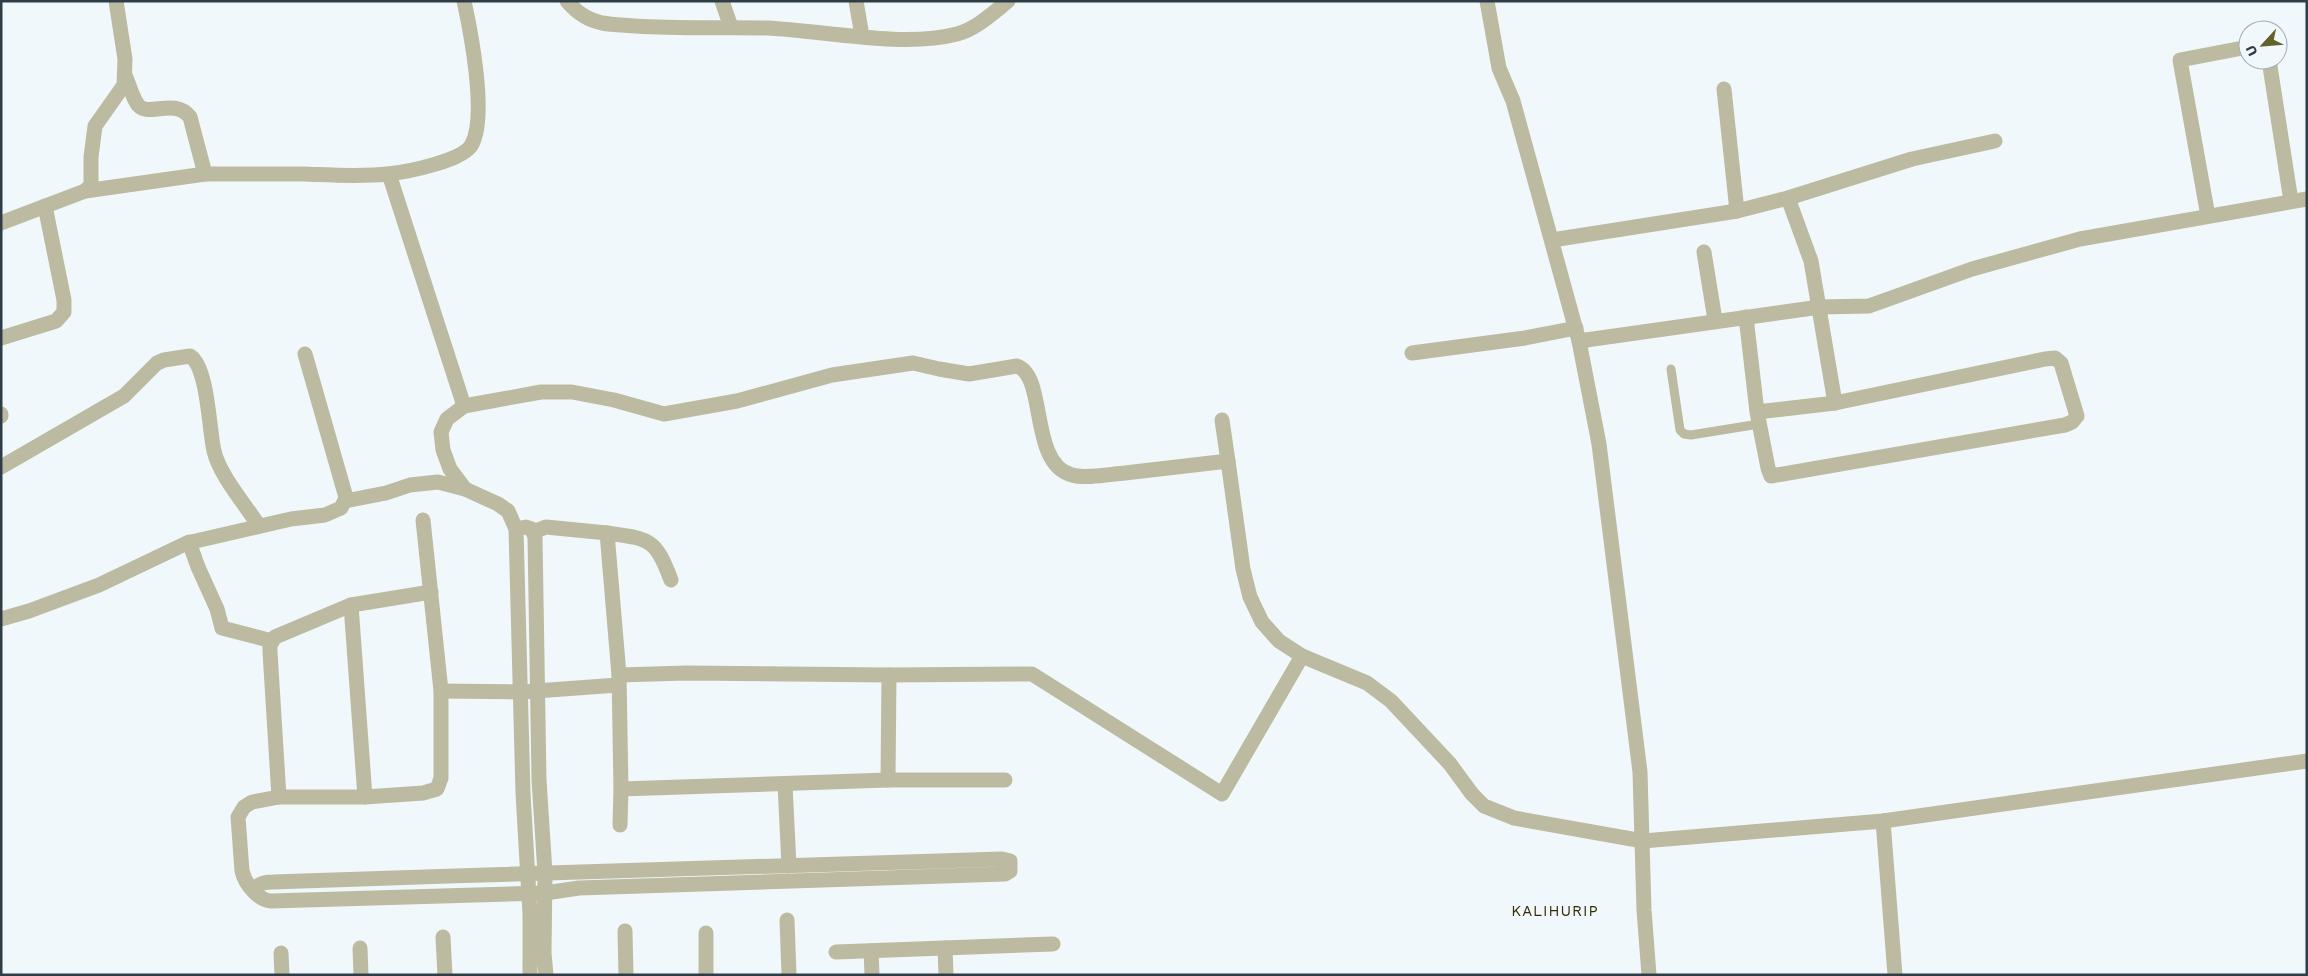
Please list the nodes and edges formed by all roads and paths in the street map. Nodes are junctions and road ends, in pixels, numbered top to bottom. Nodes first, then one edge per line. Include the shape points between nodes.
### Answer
1 (116, 1) edge
2 (464, 1) edge
3 (568, 1) edge
4 (722, 1) edge
5 (856, 1) edge
6 (1487, 1) edge
7 (1002, 3) edge
8 (731, 27) junction
9 (862, 36) junction
10 (2238, 49) edge
11 (2271, 70) edge
12 (125, 75) junction
13 (1724, 89) dead end
14 (1995, 141) dead end
15 (205, 174) junction
16 (389, 174) junction
17 (85, 191) junction
18 (1788, 198) junction
19 (2307, 199) edge
20 (2291, 201) junction
21 (45, 206) junction
22 (1737, 211) junction
23 (2208, 216) junction
24 (1, 223) edge
25 (1552, 240) junction
26 (1704, 252) dead end
27 (1820, 307) junction
28 (1746, 317) junction
29 (1715, 320) junction
30 (1578, 335) junction
31 (1, 338) edge
32 (1412, 353) dead end
33 (305, 354) dead end
34 (1671, 369) dead end
35 (1835, 402) junction
36 (464, 406) junction
37 (1758, 418) junction
38 (1222, 420) dead end
39 (1228, 461) junction
40 (1, 467) edge
41 (465, 489) junction
42 (345, 501) junction
43 (423, 520) dead end
44 (259, 526) junction
45 (516, 529) junction
46 (533, 532) junction
47 (607, 533) junction
48 (189, 542) junction
49 (671, 580) dead end
50 (432, 592) junction
51 (351, 604) junction
52 (1, 619) edge
53 (272, 641) junction
54 (1302, 656) junction
55 (889, 674) junction
56 (618, 680) junction
57 (441, 691) junction
58 (538, 691) junction
59 (522, 692) junction
60 (2307, 761) edge
61 (888, 780) junction
62 (1005, 780) dead end
63 (785, 784) junction
64 (621, 789) junction
65 (279, 797) junction
66 (365, 797) junction
67 (1883, 821) junction
68 (620, 824) dead end
69 (1643, 841) junction
70 (790, 866) junction
71 (675, 867) junction
72 (906, 869) junction
73 (545, 873) junction
74 (529, 874) junction
75 (579, 880) junction
76 (676, 885) junction
77 (255, 891) junction
78 (529, 892) junction
79 (545, 893) junction
80 (787, 920) dead end
81 (625, 931) dead end
82 (706, 933) dead end
83 (443, 938) dead end
84 (1053, 944) dead end
85 (360, 948) dead end
86 (945, 948) junction
87 (872, 951) junction
88 (836, 952) dead end
89 (281, 953) dead end
90 (282, 975) edge
91 (362, 975) edge
92 (445, 975) edge
93 (530, 975) edge
94 (546, 975) edge
95 (626, 975) edge
96 (706, 975) edge
97 (789, 975) edge
98 (872, 975) edge
99 (946, 975) edge
100 (1650, 975) edge
101 (1895, 975) edge

1 - 12 street via 126,59
2 - 16 street via 477,74 478,125 472,146 450,159
3 - 8 street via 575,11 602,23 667,28
4 - 8 street
5 - 9 street
6 - 25 street via 1499,68 1513,101
7 - 9 street via 982,21 959,34 909,39
8 - 9 street
10 - 23 street via 2180,60
11 - 20 street
12 - 15 street via 139,106 145,110 184,109 190,117
12 - 17 street via 124,85 95,126 91,185
13 - 22 street
14 - 18 street via 1912,159
15 - 16 street
15 - 17 street
16 - 36 street
17 - 21 street
18 - 22 street
18 - 27 street via 1811,261
19 - 20 street
20 - 23 street
21 - 24 street
21 - 31 street via 64,312 56,320
22 - 25 street
23 - 27 street via 2032,251 1869,306
25 - 30 street
26 - 29 street
27 - 28 street
27 - 35 street
28 - 29 street
28 - 37 street
29 - 30 street
30 - 32 street via 1525,338
30 - 69 street via 1599,444 1612,540 1640,772
33 - 42 street
34 - 37 lane via 1680,430 1684,434
35 - 37 street
35 - 37 street via 2055,358 2061,363 2077,416 2065,425 1778,477 1771,476 1768,468
36 - 39 street via 540,392 572,392 664,414 737,401 832,375 913,363 969,374 1017,366 1026,372 1049,457 1057,468 1073,475 1108,474
36 - 41 street via 447,419 441,432 450,469
38 - 39 street
39 - 54 street via 1250,598 1262,622 1279,642
40 - 44 street via 124,396 157,363 190,356 198,364 204,386 214,452 221,470
41 - 42 street via 424,482
41 - 45 street via 508,511
42 - 44 street via 332,514
43 - 50 street
44 - 48 street
45 - 46 street via 526,527
45 - 59 street
46 - 47 street via 546,527
46 - 58 street
47 - 49 street via 639,538 654,545
47 - 56 street
48 - 52 street via 99,585
48 - 53 street via 222,628
50 - 51 street
50 - 57 street
51 - 53 street
51 - 66 street
53 - 65 street
54 - 55 street via 1222,794 1032,674
54 - 69 street via 1367,683 1392,701 1484,806 1514,818
55 - 56 street via 686,673
55 - 61 street
56 - 58 street
56 - 64 street
57 - 59 street
57 - 66 street via 441,778 437,789 424,793
58 - 59 street
58 - 73 street
59 - 74 street via 523,793
60 - 67 street
61 - 62 street
61 - 63 street
63 - 64 street
63 - 70 street
64 - 68 street
65 - 66 street
65 - 77 street via 252,802 238,817 244,878
67 - 69 street
67 - 101 street
69 - 100 street via 1644,910
70 - 71 street
70 - 72 street
71 - 75 street
71 - 76 street
72 - 72 street via 1002,859 1010,861 1011,865 1005,874
72 - 76 street
73 - 74 street
73 - 75 street
73 - 79 street
74 - 77 street via 272,882 263,883
74 - 78 street
75 - 76 street
75 - 79 street
77 - 78 street via 261,899 271,901
78 - 79 street
78 - 93 street
79 - 94 street
80 - 97 street
81 - 95 street
82 - 96 street
83 - 92 street
84 - 86 street
85 - 91 street
86 - 87 street
86 - 99 street
87 - 88 street
87 - 98 street
89 - 90 street

